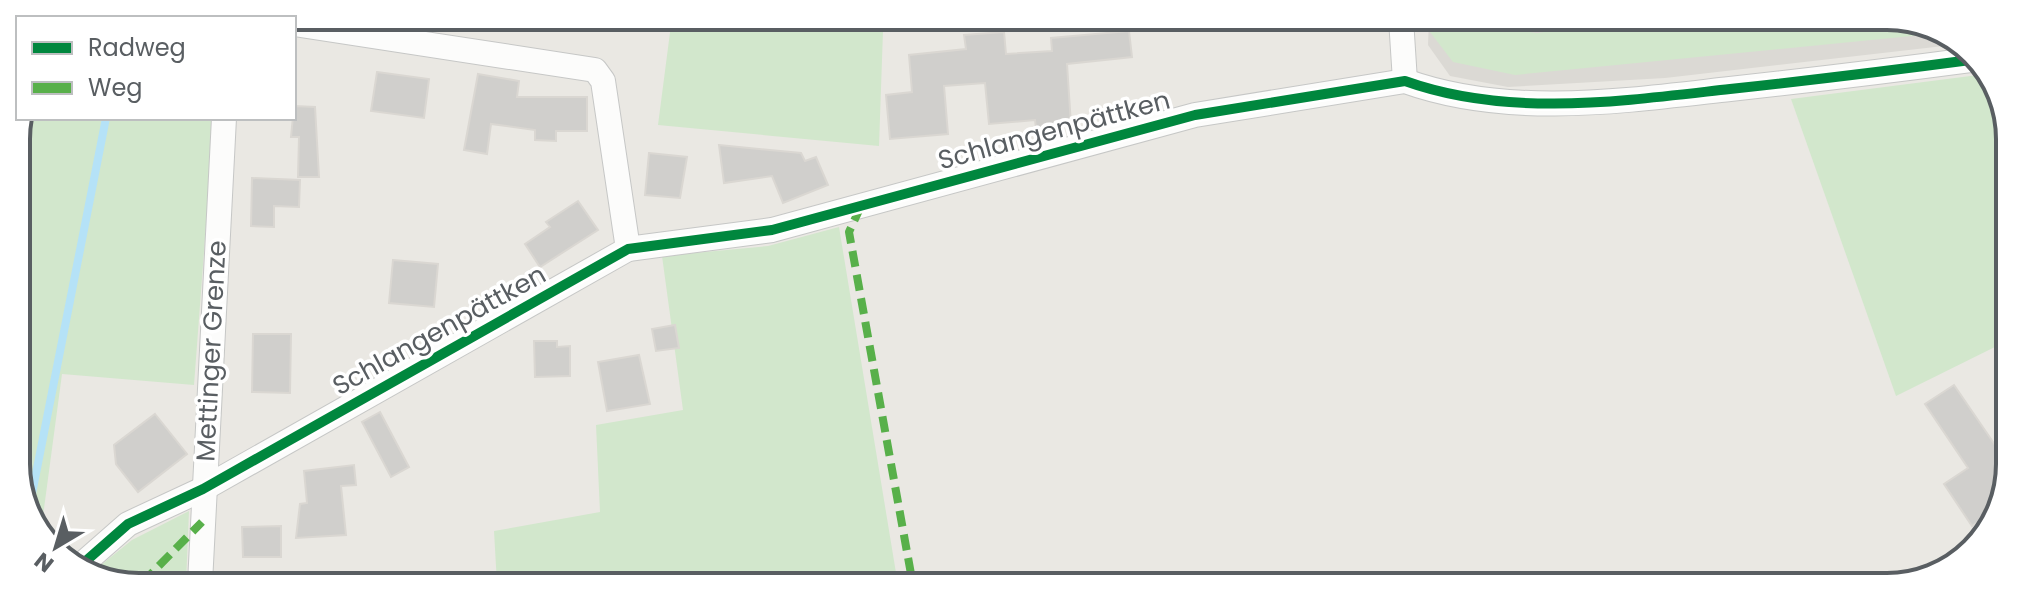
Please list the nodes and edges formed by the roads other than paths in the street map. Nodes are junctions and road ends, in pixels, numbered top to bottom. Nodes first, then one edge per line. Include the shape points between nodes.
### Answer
1 (333, 30) edge
2 (1402, 30) edge
3 (1963, 61) edge
4 (1405, 81) junction
5 (224, 120) edge
6 (628, 249) junction
7 (203, 489) junction
8 (87, 560) edge
9 (200, 573) edge

1 - 6 street via 595,70 603,81
2 - 4 street
3 - 4 street, Schlangenpättken via 1635,100 1507,103
4 - 6 street, Schlangenpättken via 1195,115 772,230
5 - 7 street, Mettinger Grenze
6 - 7 street, Schlangenpättken
7 - 8 street, Schlangenpättken via 128,524
7 - 9 street, Mettinger Grenze

